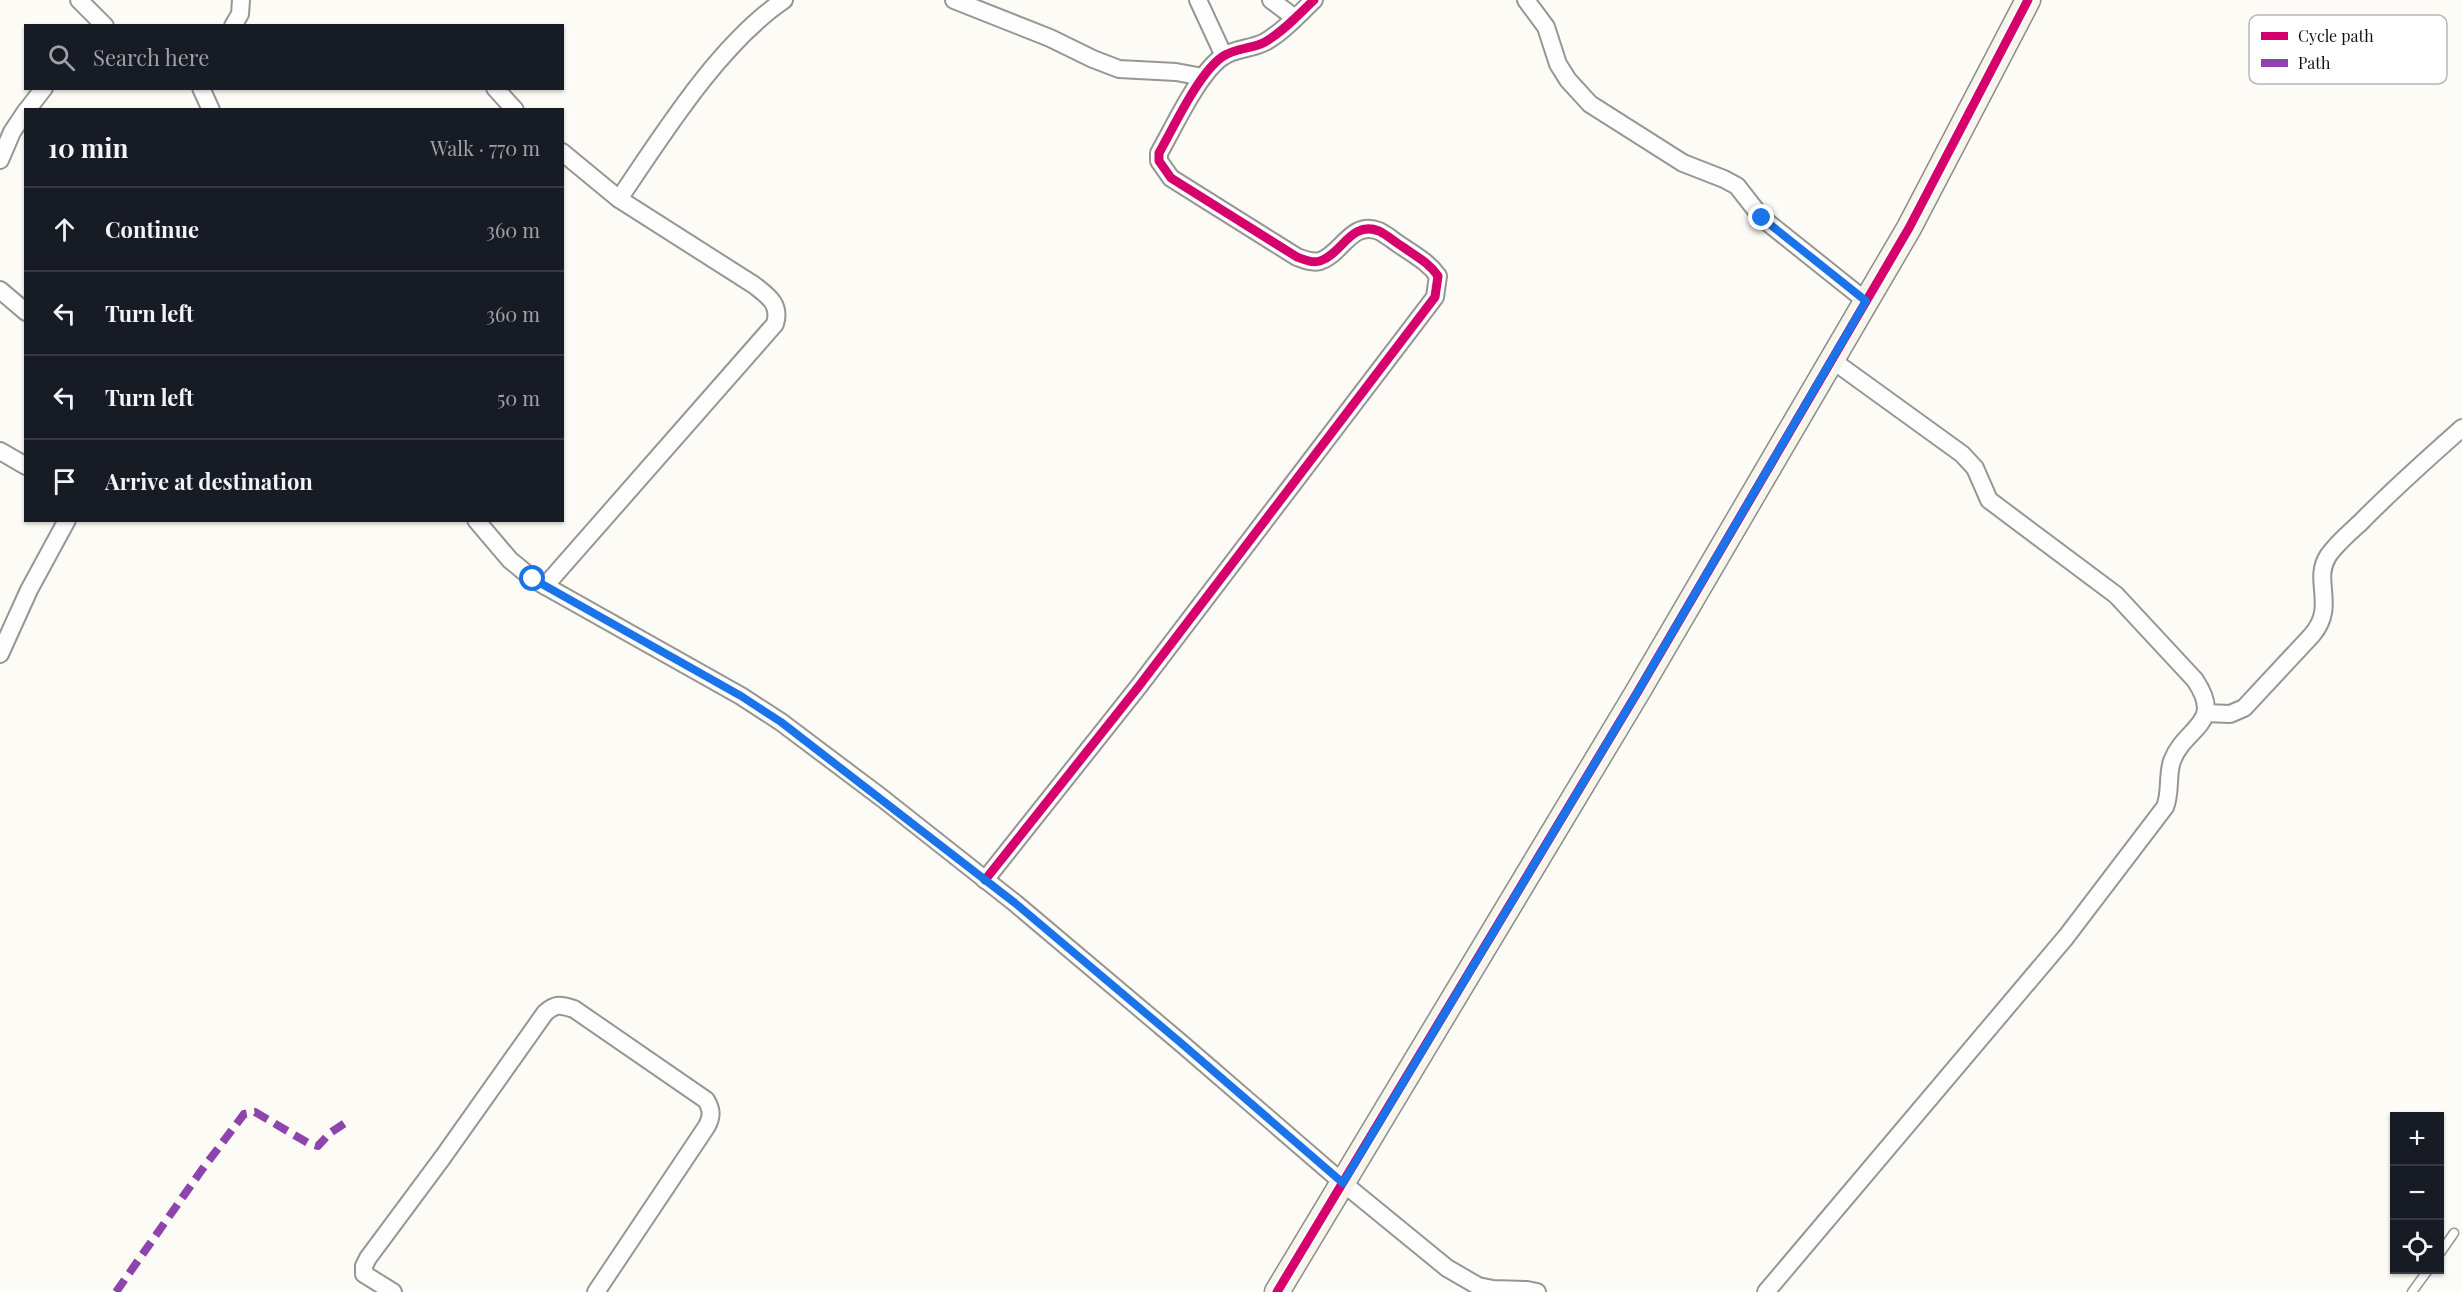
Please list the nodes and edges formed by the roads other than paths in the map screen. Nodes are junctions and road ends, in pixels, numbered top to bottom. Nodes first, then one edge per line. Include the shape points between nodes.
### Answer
1 (79, 0) edge
2 (241, 0) edge
3 (784, 0) edge
4 (954, 0) edge
5 (1198, 0) edge
6 (1271, 0) edge
7 (1314, 0) edge
8 (1526, 0) edge
9 (2028, 0) edge
10 (1295, 18) junction
11 (103, 24) edge
12 (235, 24) edge
13 (1224, 56) junction
14 (1203, 77) junction
15 (42, 90) edge
16 (202, 90) edge
17 (497, 90) edge
18 (28, 108) edge
19 (210, 108) edge
20 (513, 108) edge
21 (24, 113) edge
22 (564, 154) edge
23 (0, 160) edge
24 (619, 199) junction
25 (0, 290) edge
26 (1866, 301) junction
27 (24, 310) edge
28 (1832, 360) junction
29 (2462, 428) edge
30 (0, 451) edge
31 (24, 465) edge
32 (66, 522) edge
33 (478, 522) edge
34 (545, 586) junction
35 (0, 654) edge
36 (2205, 713) junction
37 (985, 880) junction
38 (1343, 1183) junction
39 (2454, 1233) dead end
40 (2444, 1246) edge
41 (2425, 1274) edge
42 (393, 1292) edge
43 (596, 1292) edge
44 (1277, 1292) edge
45 (1537, 1292) edge
46 (1767, 1292) edge
47 (2412, 1292) edge

1 - 11 street
2 - 12 street
3 - 24 street via 724,56
4 - 14 street via 1119,69
5 - 13 street
6 - 10 street
7 - 10 street
8 - 26 street via 1546,27 1558,64 1590,104 1683,163 1737,186 1762,218
9 - 26 street via 1909,228
10 - 13 street via 1265,42
13 - 14 street
14 - 37 street via 1159,153 1159,161 1171,178 1311,262 1328,256 1351,235 1362,230 1379,231 1432,267 1438,276 1435,297 1139,686
15 - 18 street
16 - 19 street
17 - 20 street
21 - 23 street
22 - 24 street
24 - 34 street via 754,285 771,298 777,316 775,324
25 - 27 street
26 - 28 street
28 - 36 street via 1962,454 1975,468 1989,500 2124,602 2195,680 2204,694
28 - 38 street
29 - 36 street via 2387,495 2327,558 2323,573 2324,615 2312,635 2244,708 2230,714
30 - 31 street
32 - 35 street
33 - 34 street via 510,560
34 - 37 street via 781,722
36 - 46 street via 2173,759 2165,807 2066,937
37 - 38 street
38 - 44 street
38 - 45 street via 1462,1279 1493,1289
39 - 40 lane
41 - 47 lane
42 - 43 street via 364,1274 368,1258 545,1013 560,1004 584,1015 706,1100 711,1108 707,1126

